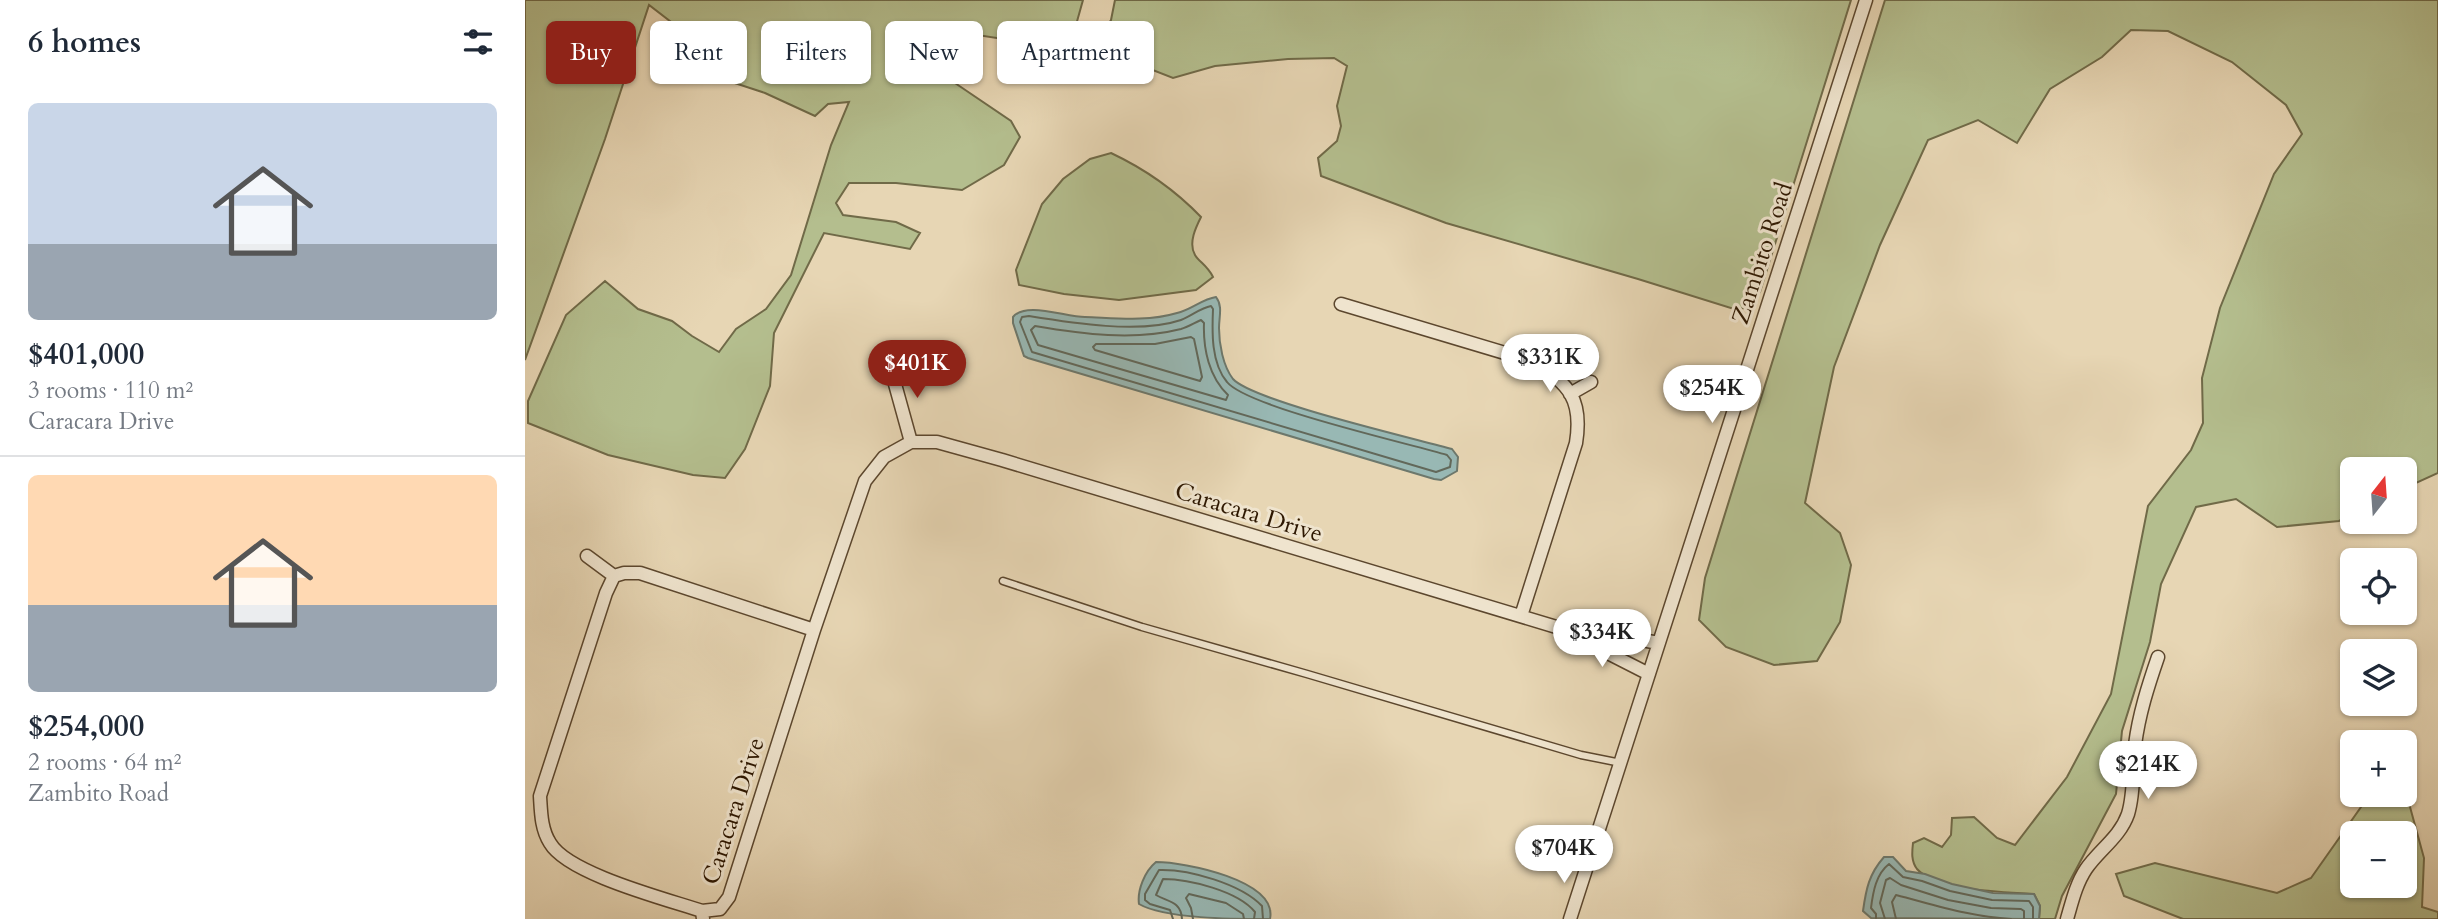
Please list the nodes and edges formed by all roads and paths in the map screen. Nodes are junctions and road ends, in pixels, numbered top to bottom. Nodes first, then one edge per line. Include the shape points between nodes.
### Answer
1 (1866, 0) edge
2 (1341, 304) dead end
3 (891, 366) dead end
4 (1591, 382) dead end
5 (1570, 394) junction
6 (911, 442) junction
7 (587, 556) dead end
8 (614, 576) junction
9 (1003, 581) dead end
10 (1521, 616) junction
11 (814, 630) junction
12 (1573, 632) junction
13 (1659, 643) junction
14 (2158, 657) dead end
15 (1649, 674) junction
16 (1621, 764) junction
17 (702, 915) edge
18 (1570, 919) edge
19 (2067, 919) edge

1 - 13 street, Zambito Road
2 - 5 street via 1535,362 1560,379
3 - 6 street
4 - 5 street
5 - 10 street via 1576,403 1576,443
6 - 10 street, Caracara Drive via 937,442 1002,460
6 - 11 street, Caracara Drive via 884,457 865,481
7 - 8 street
8 - 11 street via 641,573
8 - 17 street via 540,796 541,817 549,843 584,871
9 - 16 lane via 1142,627
10 - 12 street, Caracara Drive
11 - 17 street, Caracara Drive via 729,897 719,909
12 - 13 street, Caracara Drive
12 - 15 street, Caracara Drive
13 - 15 street, Zambito Road
14 - 19 street via 2139,718 2128,811 2115,837 2086,869
15 - 16 street, Zambito Road
16 - 18 street, Zambito Road

